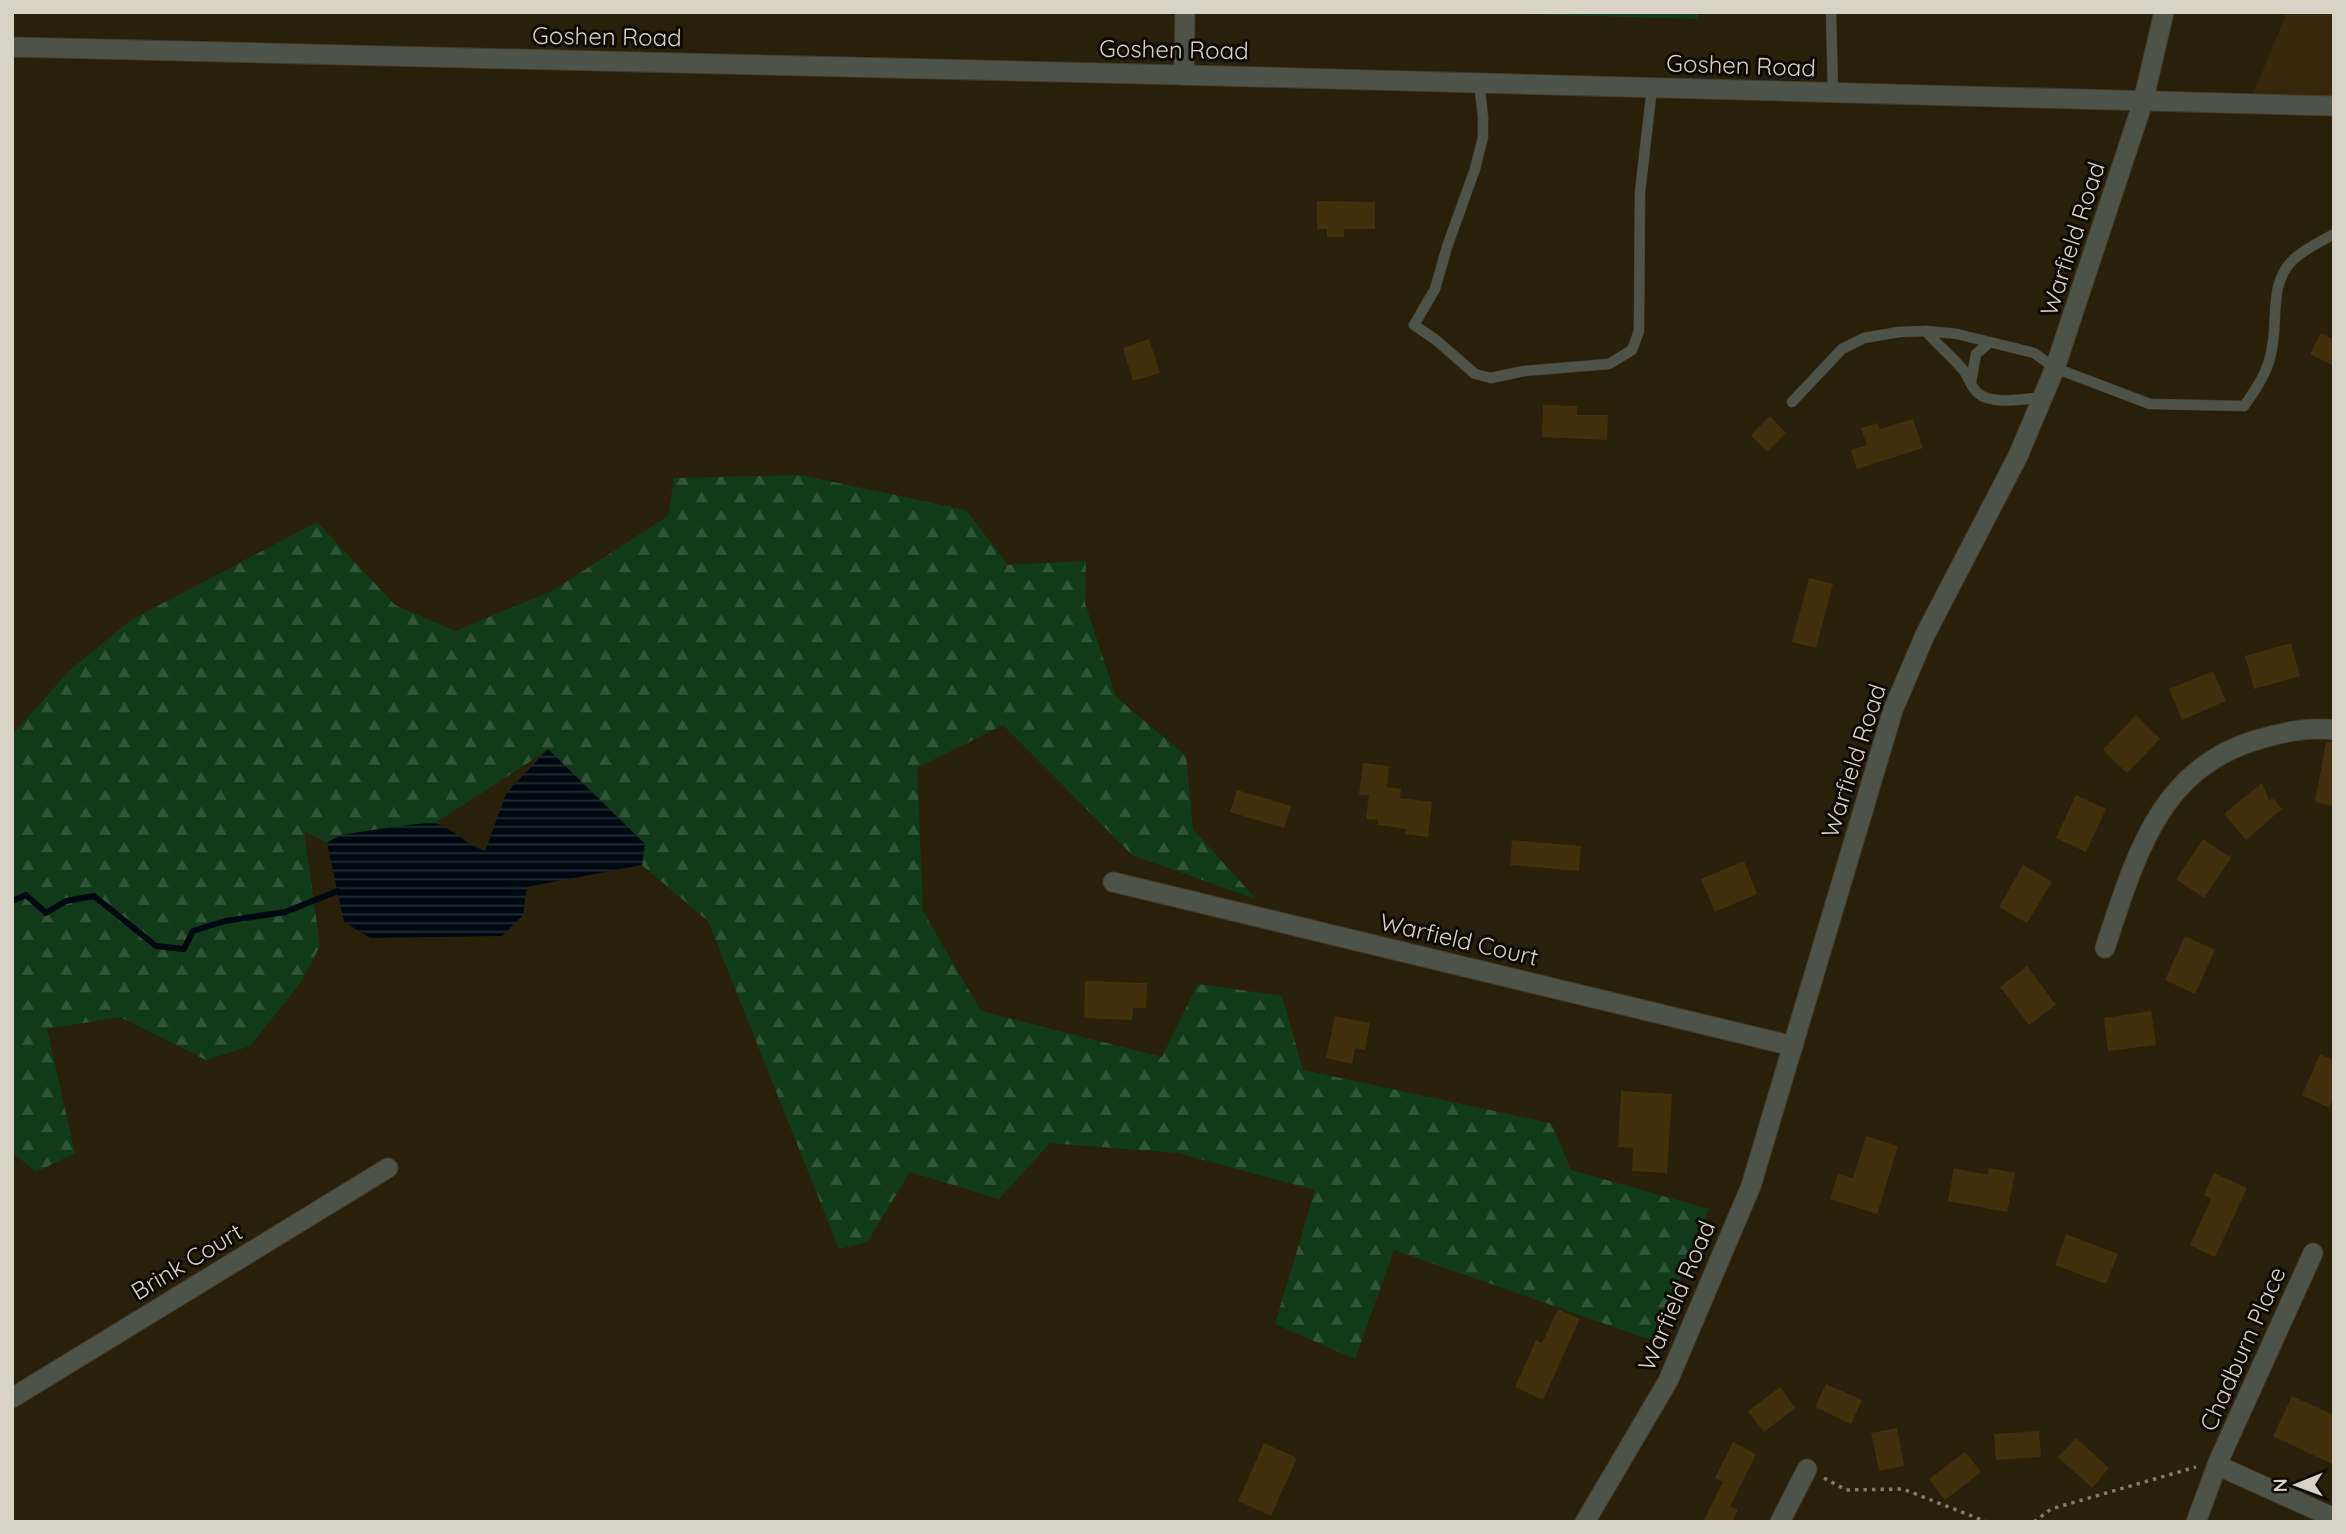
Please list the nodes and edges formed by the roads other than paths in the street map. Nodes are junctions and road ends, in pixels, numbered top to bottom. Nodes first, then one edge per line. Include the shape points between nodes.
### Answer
1 (1185, 12) edge
2 (1830, 12) edge
3 (2164, 12) edge
4 (12, 47) edge
5 (1184, 75) junction
6 (1479, 83) junction
7 (1652, 88) junction
8 (1833, 93) junction
9 (2143, 102) junction
10 (2334, 106) edge
11 (2334, 233) edge
12 (1926, 331) junction
13 (1990, 342) junction
14 (2055, 368) junction
15 (1971, 383) junction
16 (2043, 397) junction
17 (1792, 402) dead end
18 (2334, 730) edge
19 (1113, 883) dead end
20 (2105, 948) dead end
21 (1793, 1046) junction
22 (388, 1168) dead end
23 (2313, 1253) dead end
24 (12, 1398) edge
25 (2219, 1463) junction
26 (1807, 1469) road end
27 (2334, 1518) edge
28 (1585, 1522) edge
29 (1780, 1522) edge
30 (2196, 1522) edge

1 - 5 street
2 - 8 lane
3 - 9 street, Warfield Road
4 - 5 street, Goshen Road
5 - 6 street, Goshen Road
6 - 7 street, Goshen Road
6 - 7 lane via 1483,136 1475,169 1434,289 1414,325 1475,374 1490,379 1524,371 1609,364 1632,350 1639,331 1640,192
7 - 8 street, Goshen Road
8 - 9 street, Goshen Road
9 - 10 street, Goshen Road
9 - 14 street, Warfield Road
11 - 14 lane via 2291,261 2280,279 2267,369 2244,406 2150,404
12 - 13 lane
12 - 15 lane
12 - 17 lane via 1864,338 1842,349
13 - 14 lane via 2034,353
13 - 15 lane via 1976,354
14 - 16 street, Warfield Road
15 - 16 lane via 1981,396 2010,401
16 - 21 street, Warfield Road via 2018,456 1925,635 1893,710
18 - 20 street via 2283,732 2241,744 2183,782 2137,853
19 - 21 street, Warfield Court
21 - 28 street, Warfield Road via 1751,1186 1668,1381
22 - 24 street, Brink Court
23 - 25 street, Chadburn Place
25 - 27 street, Chadburn Place
25 - 30 street, Chadburn Place
26 - 29 street

